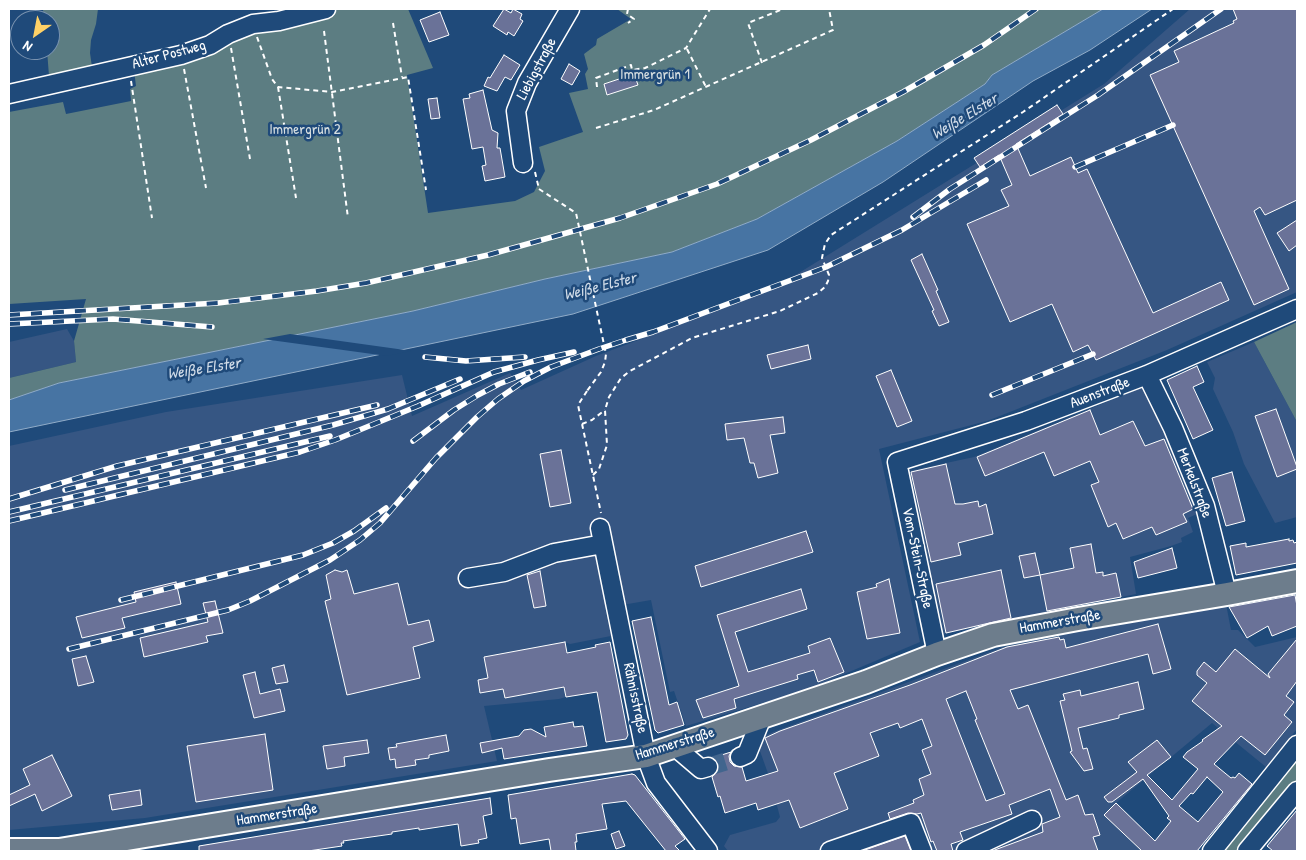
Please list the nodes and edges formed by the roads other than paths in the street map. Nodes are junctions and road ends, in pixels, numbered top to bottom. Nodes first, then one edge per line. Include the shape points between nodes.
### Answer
1 (326, 9) edge
2 (570, 9) edge
3 (9, 94) edge
4 (523, 163) dead end
5 (1297, 309) edge
6 (1147, 376) junction
7 (897, 462) joint
8 (468, 578) dead end
9 (1297, 581) edge
10 (1227, 594) junction
11 (937, 654) junction
12 (762, 716) junction
13 (1297, 745) edge
14 (674, 746) junction
15 (646, 756) junction
16 (740, 757) tunnel mouth
17 (708, 767) tunnel mouth
18 (1297, 791) edge
19 (1032, 820) dead end
20 (9, 850) edge
21 (60, 850) edge
22 (708, 851) edge
23 (830, 851) edge
24 (922, 851) edge
25 (966, 851) edge
26 (1212, 851) edge
27 (1247, 851) edge

1 - 3 street, Alter Postweg via 253,24 210,45 181,54
2 - 4 street, Liebigstraße via 526,83 516,111
5 - 6 street, Auenstraße
6 - 7 street, Auenstraße via 1026,422
6 - 10 street, Merkelstraße via 1205,506
7 - 11 street, Vom-Stein-Straße
8 - 15 street, Rähnisstraße via 504,572 602,536
9 - 10 main road, Hammerstraße
10 - 11 main road, Hammerstraße via 993,635
11 - 12 main road, Hammerstraße via 866,682
12 - 14 main road, Hammerstraße
12 - 16 street via 746,754
13 - 26 street
14 - 15 main road, Hammerstraße
14 - 17 street via 702,770
15 - 21 main road, Hammerstraße
15 - 22 street, Rähnisstraße via 656,784
18 - 27 street
19 - 25 street
20 - 21 main road, Hammerstraße
23 - 24 street via 911,823

